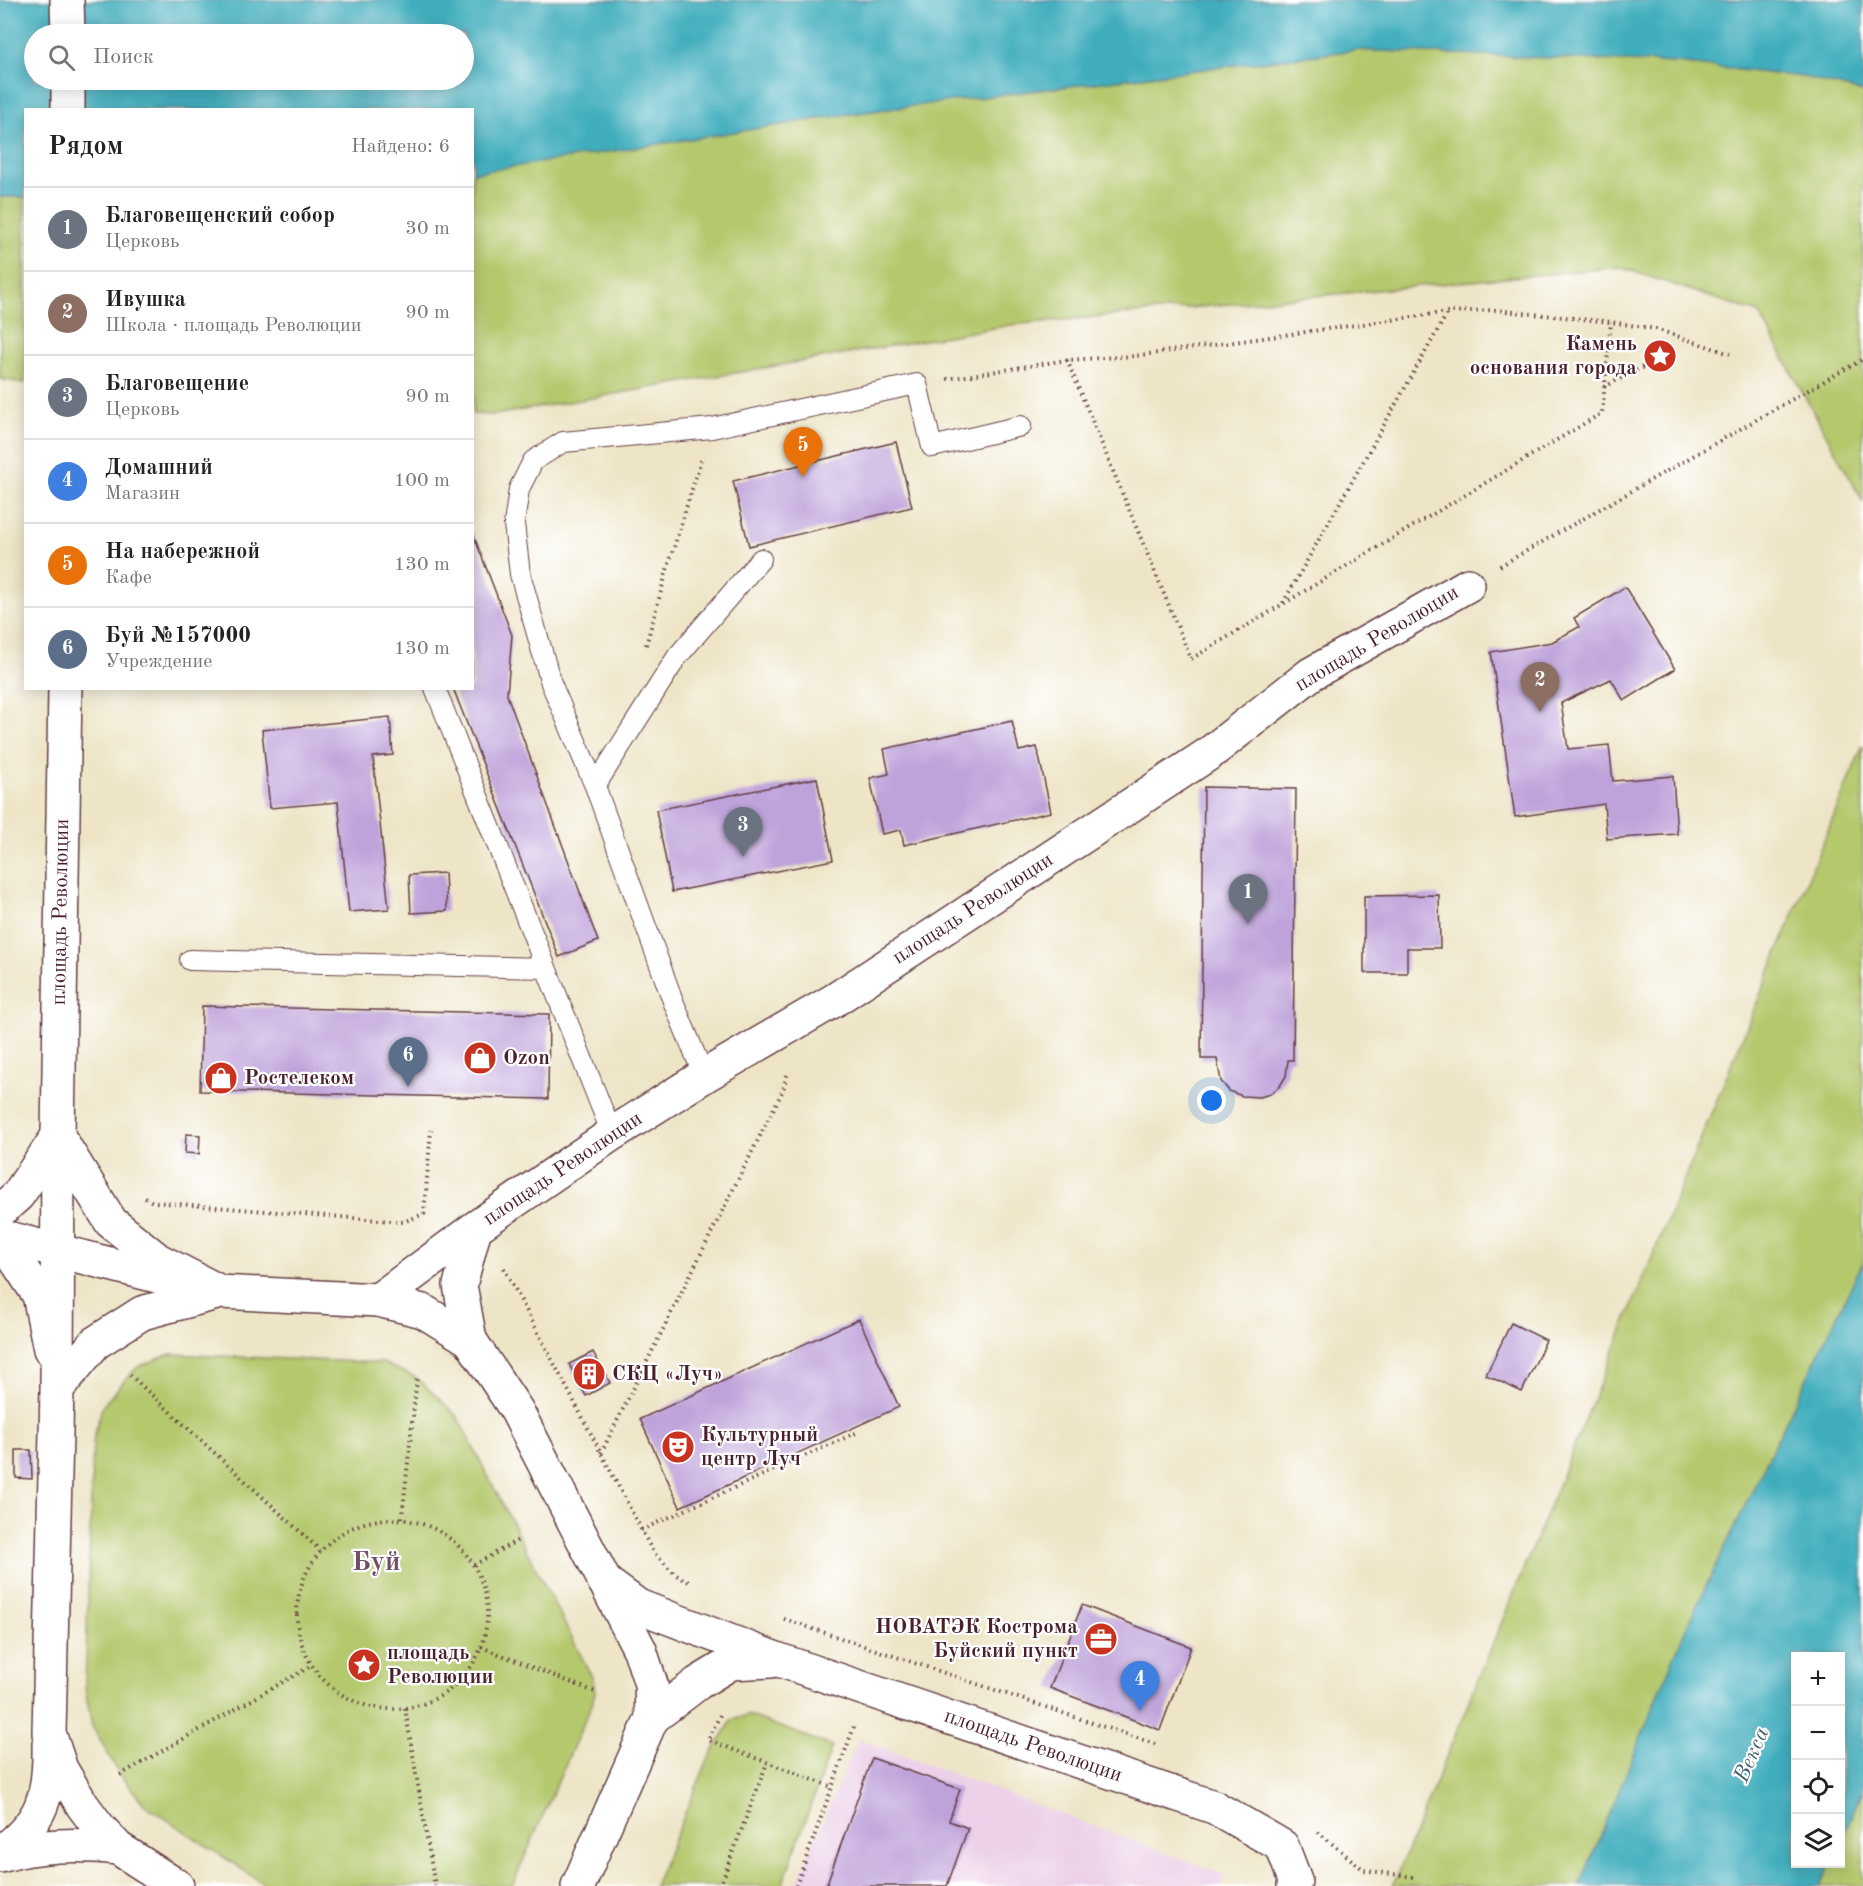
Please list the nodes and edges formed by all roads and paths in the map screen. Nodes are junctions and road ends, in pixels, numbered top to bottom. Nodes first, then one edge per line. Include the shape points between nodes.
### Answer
1 (68, 0) edge
2 (68, 24) edge
3 (68, 90) edge
4 (68, 108) edge
5 (1448, 312) junction
6 (1611, 322) junction
7 (1730, 354) dead end
8 (1863, 359) edge
9 (1067, 360) junction
10 (1647, 365) dead end
11 (916, 384) junction
12 (1604, 387) junction
13 (1021, 426) dead end
14 (712, 428) junction
15 (761, 559) dead end
16 (1468, 585) joint
17 (1282, 604) junction
18 (645, 647) dead end
19 (64, 690) edge
20 (436, 690) edge
21 (595, 786) junction
22 (190, 960) dead end
23 (546, 968) junction
24 (804, 1018) junction
25 (704, 1076) junction
26 (431, 1130) dead end
27 (612, 1134) junction
28 (58, 1136) junction
29 (153, 1202) dead end
30 (0, 1211) edge
31 (475, 1228) junction
32 (0, 1236) edge
33 (0, 1244) edge
34 (58, 1250) junction
35 (502, 1264) dead end
36 (220, 1292) junction
37 (378, 1300) junction
38 (470, 1340) junction
39 (130, 1375) dead end
40 (417, 1378) dead end
41 (57, 1389) junction
42 (858, 1432) dead end
43 (601, 1453) junction
44 (402, 1518) junction
45 (641, 1530) junction
46 (520, 1539) dead end
47 (320, 1550) junction
48 (474, 1565) junction
49 (604, 1581) junction
50 (692, 1584) dead end
51 (776, 1616) dead end
52 (481, 1647) junction
53 (779, 1660) junction
54 (311, 1665) junction
55 (595, 1692) dead end
56 (405, 1708) junction
57 (723, 1709) dead end
58 (652, 1718) junction
59 (866, 1727) dead end
60 (49, 1733) junction
61 (1163, 1747) dead end
62 (767, 1762) junction
63 (120, 1775) dead end
64 (832, 1787) junction
65 (1313, 1827) dead end
66 (118, 1848) junction
67 (0, 1854) edge
68 (1413, 1877) dead end
69 (177, 1886) edge
70 (435, 1886) edge
71 (578, 1886) edge
72 (720, 1886) edge
73 (796, 1886) edge
74 (1294, 1886) edge

1 - 2 main road
3 - 4 main road
5 - 6 path via 1495,310
5 - 9 path via 1157,353
5 - 17 path
6 - 7 path via 1656,329
6 - 12 path
8 - 16 path
9 - 11 path
9 - 17 path via 1191,659
10 - 12 path
11 - 13 lane via 932,447
11 - 14 lane
12 - 17 path via 1602,413
14 - 18 path
14 - 21 lane via 563,442 533,461 519,489 514,524 520,574 551,683
15 - 21 lane via 678,657
16 - 24 main road, площадь Революции via 1311,674 1210,753
19 - 28 main road, площадь Революции
20 - 23 lane
21 - 25 lane
22 - 23 lane
23 - 27 lane
24 - 25 main road, площадь Революции
24 - 43 path via 783,1090
25 - 27 main road, площадь Революции
26 - 29 path via 424,1214 403,1222
27 - 31 main road, площадь Революции
28 - 30 main road via 18,1196
28 - 34 main road, площадь Революции
28 - 36 main road, площадь Революции via 111,1222 158,1260
31 - 37 main road, площадь Революции
31 - 38 main road, площадь Революции via 460,1285
32 - 34 main road, площадь Революции
33 - 41 main road via 10,1251 39,1295
34 - 36 main road, площадь Революции
34 - 41 main road, площадь Революции
35 - 43 path
36 - 37 main road, площадь Революции
36 - 41 main road, площадь Революции via 142,1313 95,1343
37 - 38 main road, площадь Революции via 423,1311
38 - 49 main road, площадь Революции via 517,1411
39 - 47 path
40 - 44 path
41 - 60 main road, площадь Революции
42 - 45 path
43 - 45 path
44 - 47 path via 372,1519 344,1531
44 - 48 path via 431,1526 456,1542
45 - 50 path via 653,1552 676,1575
46 - 48 path
47 - 54 path via 304,1576 297,1606 299,1637
48 - 52 path via 485,1592 487,1620
49 - 53 main road, площадь Революции via 638,1606
49 - 58 main road, площадь Революции via 640,1650 651,1684
51 - 61 path
52 - 55 path
52 - 56 path via 469,1670 452,1688 430,1701
53 - 58 main road, площадь Революции via 731,1663
53 - 74 main road, площадь Революции via 1214,1807 1282,1846
54 - 56 path via 330,1686 352,1701 378,1708
54 - 63 path
56 - 70 path
57 - 62 path via 708,1740
58 - 71 main road, площадь Революции
59 - 64 path via 855,1724
60 - 66 main road, площадь Революции via 61,1769 83,1806
60 - 67 main road via 45,1797 38,1814 18,1840
62 - 64 path
62 - 72 path
64 - 73 path
65 - 68 path via 1364,1870
66 - 67 main road via 52,1846
66 - 69 main road, площадь Революции

